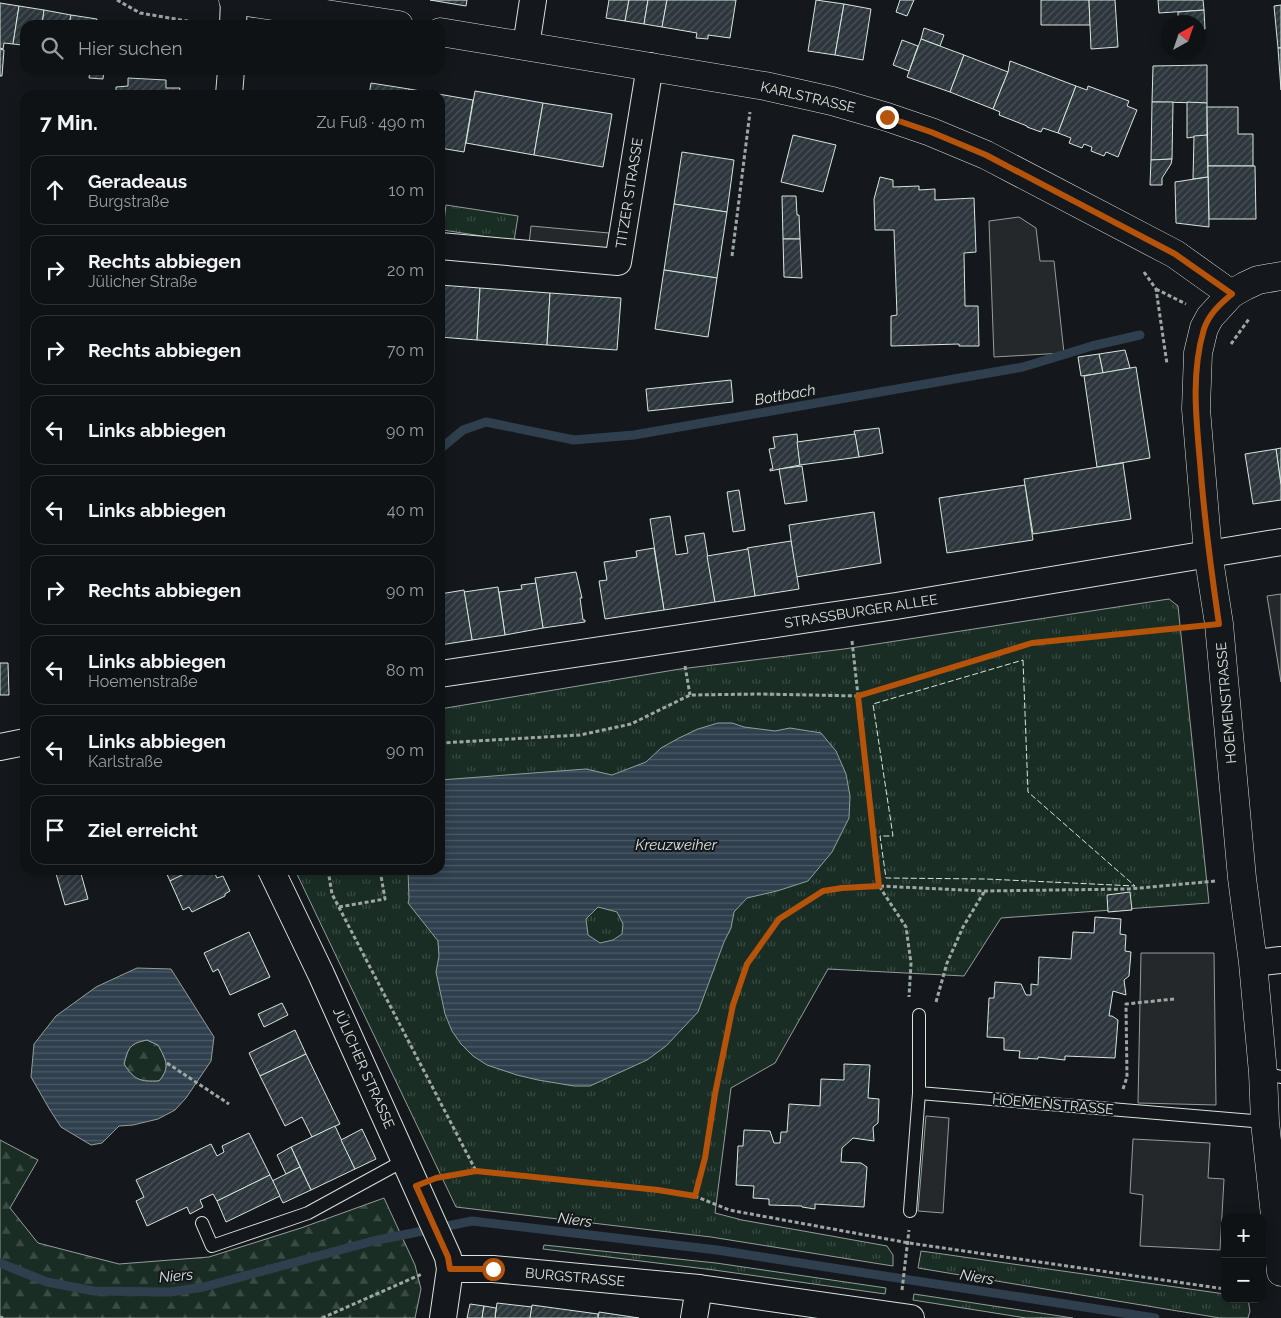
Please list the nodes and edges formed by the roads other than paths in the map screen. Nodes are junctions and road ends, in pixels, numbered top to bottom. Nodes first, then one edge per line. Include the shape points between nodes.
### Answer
1 (234, 0) edge
2 (533, 0) edge
3 (233, 20) edge
4 (366, 20) edge
5 (445, 33) edge
6 (526, 46) junction
7 (650, 66) junction
8 (230, 75) edge
9 (229, 90) edge
10 (445, 246) edge
11 (1281, 276) edge
12 (1232, 294) junction
13 (1281, 542) edge
14 (1208, 554) junction
15 (445, 673) edge
16 (20, 743) edge
17 (0, 747) edge
18 (273, 875) edge
19 (1281, 960) edge
20 (1253, 963) junction
21 (919, 1015) road end
22 (1272, 1075) edge
23 (919, 1093) junction
24 (1265, 1122) junction
25 (405, 1160) junction
26 (910, 1212) dead end
27 (202, 1224) dead end
28 (449, 1263) junction
29 (1281, 1272) edge
30 (699, 1288) junction
31 (902, 1312) edge
32 (443, 1318) edge
33 (694, 1318) edge

1 - 3 street
1 - 4 main road
2 - 6 street
5 - 6 main road, KARLSTRASSE
6 - 7 main road, KARLSTRASSE
7 - 10 street, TITZER STRASSE via 618,262
7 - 12 main road, KARLSTRASSE via 832,102 931,132 986,155 1175,254
8 - 9 street
11 - 12 main road via 1258,280
12 - 14 main road, HOEMENSTRASSE via 1210,317 1198,353 1196,414
13 - 14 street, STRASSBURGER ALLEE
14 - 15 street, STRASSBURGER ALLEE via 849,613
14 - 20 main road, HOEMENSTRASSE via 1219,624
16 - 17 street
18 - 25 street, JÜLICHER STRASSE
19 - 20 street
20 - 22 main road, HOEMENSTRASSE
21 - 23 lane
22 - 24 main road, HOEMENSTRASSE
23 - 24 lane, HOEMENSTRASSE
23 - 26 lane
24 - 29 main road, HOEMENSTRASSE
25 - 27 lane via 308,1213 212,1246
25 - 28 street, JÜLICHER STRASSE
28 - 30 street, BURGSTRASSE
28 - 32 street
30 - 31 street, BURGSTRASSE
30 - 33 street

